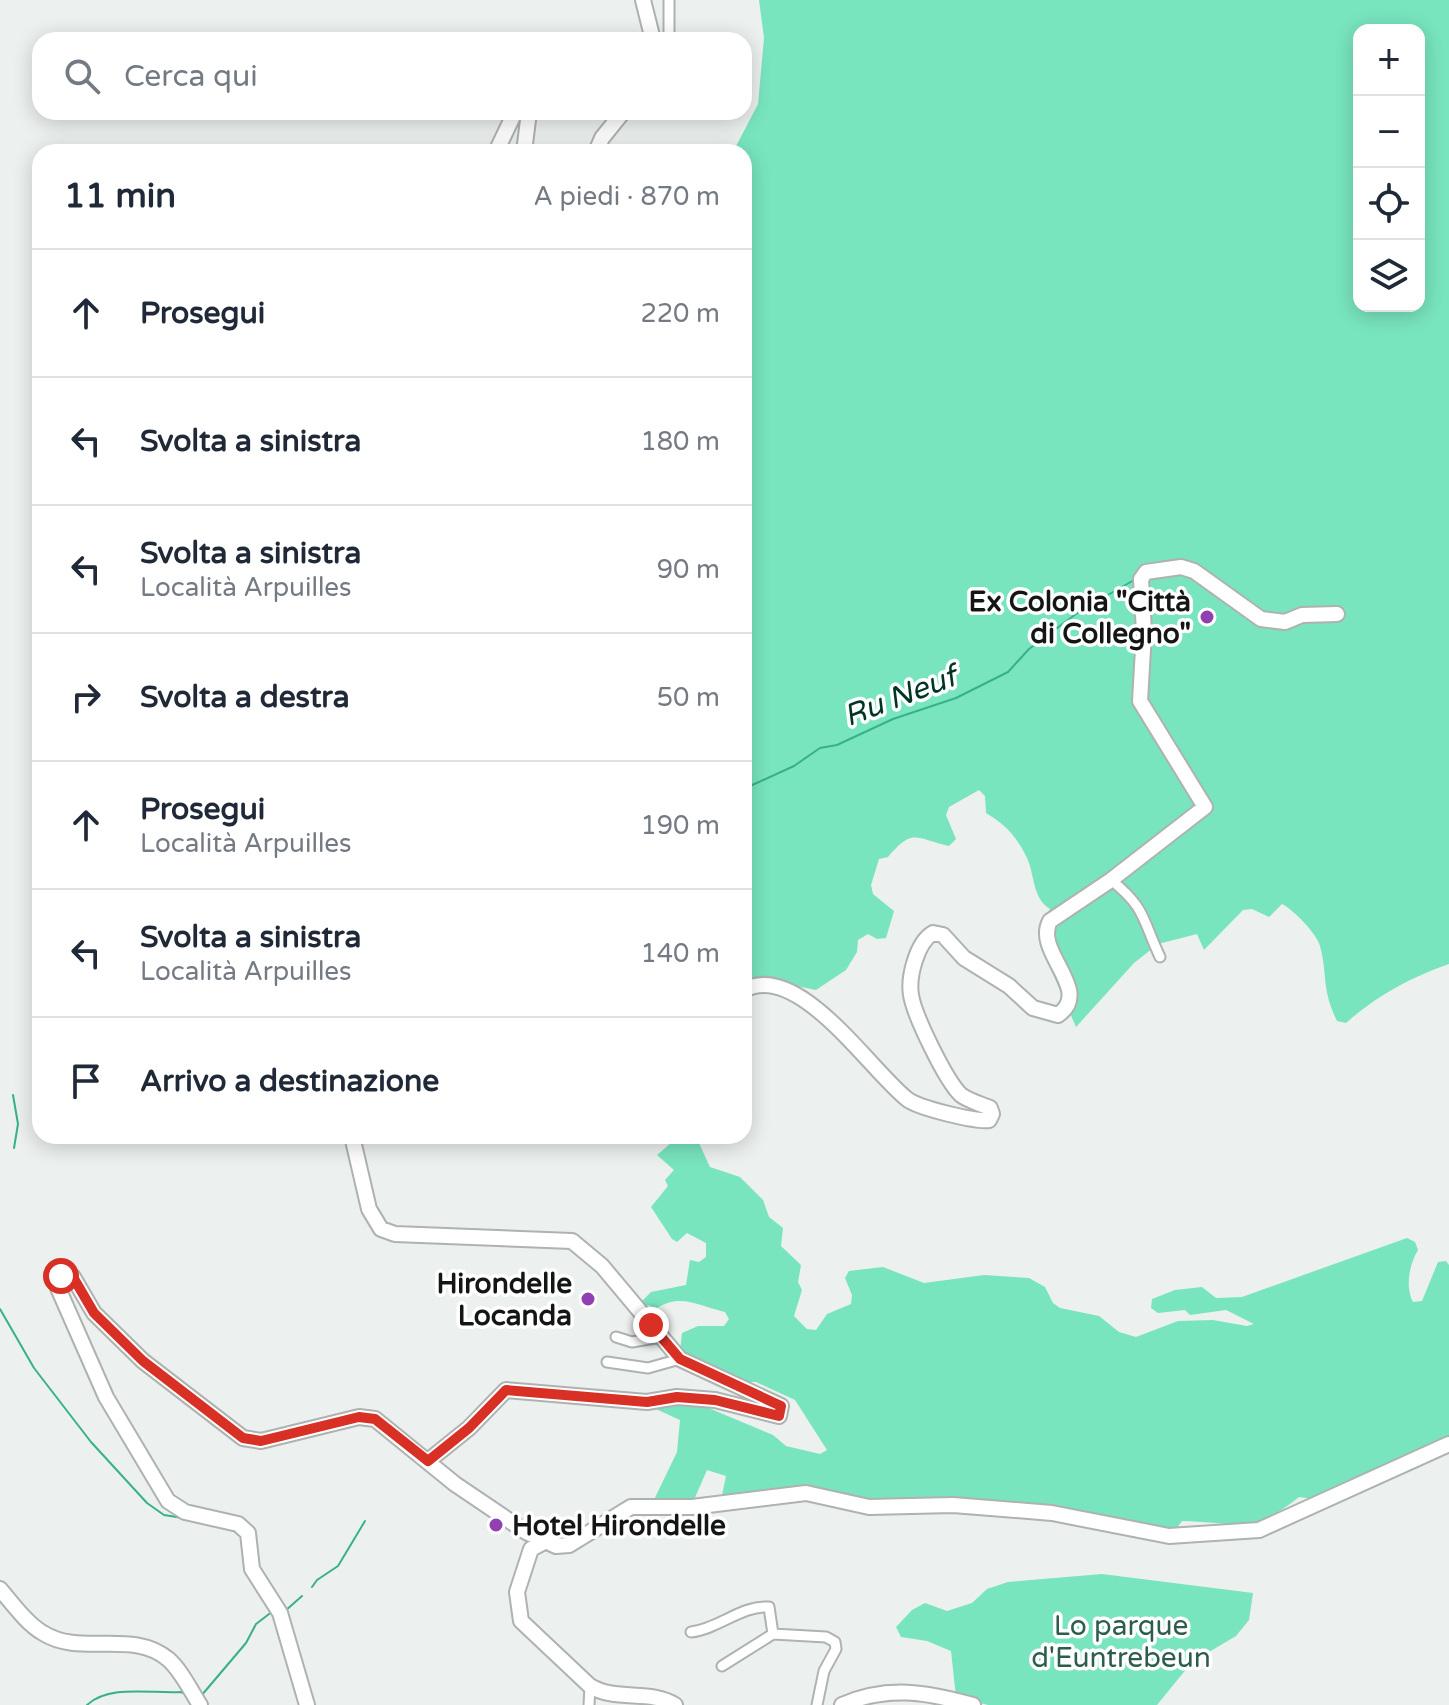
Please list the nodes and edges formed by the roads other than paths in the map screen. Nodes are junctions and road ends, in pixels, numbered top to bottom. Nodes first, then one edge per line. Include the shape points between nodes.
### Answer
1 (643, 0) edge
2 (669, 0) edge
3 (651, 32) edge
4 (669, 32) edge
5 (511, 120) edge
6 (528, 120) edge
7 (618, 120) edge
8 (500, 144) edge
9 (525, 144) edge
10 (601, 144) edge
11 (1337, 614) dead end
12 (1111, 880) junction
13 (1160, 957) dead end
14 (752, 986) edge
15 (354, 1144) edge
16 (616, 1337) dead end
17 (661, 1337) junction
18 (680, 1359) junction
19 (607, 1362) dead end
20 (1449, 1444) edge
21 (428, 1461) junction
22 (544, 1542) junction
23 (0, 1589) edge
24 (691, 1632) dead end
25 (773, 1634) junction
26 (722, 1666) dead end
27 (590, 1686) junction
28 (196, 1699) edge
29 (307, 1705) edge
30 (589, 1705) edge
31 (675, 1705) edge
32 (817, 1705) edge
33 (842, 1705) edge
34 (973, 1705) edge

1 - 3 street
2 - 4 street
5 - 8 street
6 - 9 street
7 - 10 street
11 - 12 street via 1302,615 1285,622 1261,619 1194,571 1181,567 1146,572 1139,586 1144,632 1140,701 1205,807
12 - 13 street via 1146,916
12 - 14 street via 1050,921 1045,930 1070,998 1058,1015 1033,1008 940,934 925,939 910,982 914,1006 951,1082 962,1096 990,1108 987,1121 906,1099 830,1018 776,985
15 - 17 street via 369,1209 381,1229 395,1234 572,1241 606,1270
16 - 17 street via 632,1342
17 - 18 street
18 - 19 street via 648,1368
18 - 21 street via 781,1406 779,1416 715,1400 677,1397 647,1402 506,1390
20 - 22 street via 1259,1530 1226,1534 1169,1536 1052,1513 953,1505 869,1507 806,1493 680,1508 631,1507 569,1545
21 - 22 street
21 - 29 street via 375,1419 359,1417 261,1441 243,1438 143,1361 94,1313 73,1277 61,1276 57,1283 106,1397 168,1501 185,1512 244,1526 252,1569 277,1609
22 - 27 street via 531,1549 517,1592 521,1621
23 - 28 street via 42,1633 63,1642 128,1643 159,1653 171,1661
24 - 25 street via 758,1606 769,1607
25 - 26 street
25 - 32 street via 835,1642
27 - 30 street
27 - 31 street via 603,1694 660,1698
33 - 34 street via 893,1691 931,1693

